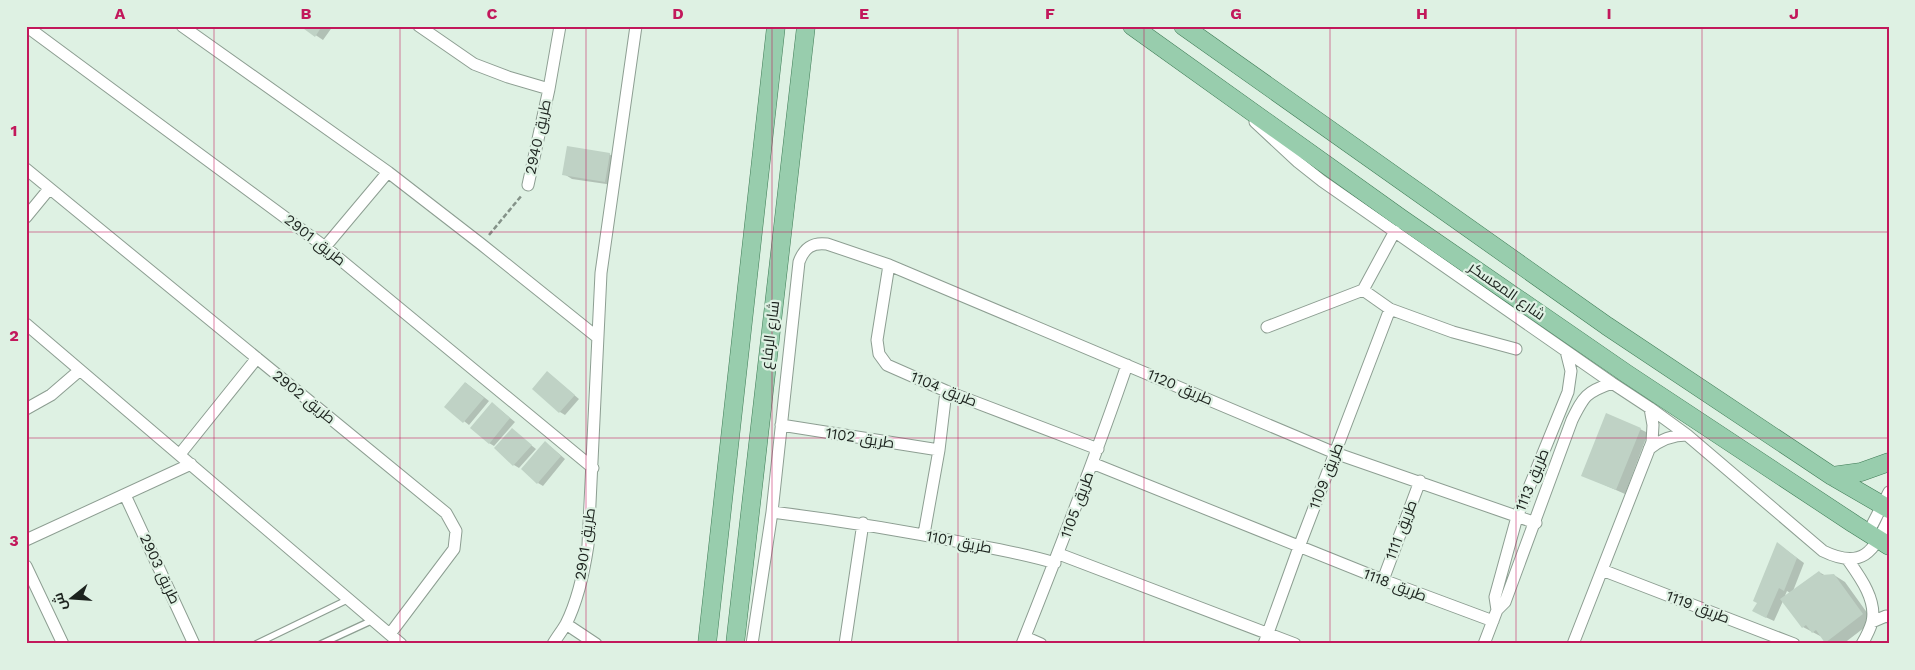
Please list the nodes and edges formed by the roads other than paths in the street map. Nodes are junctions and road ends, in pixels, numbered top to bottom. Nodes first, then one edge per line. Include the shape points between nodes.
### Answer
1 (26, 26) edge
2 (182, 26) edge
3 (419, 26) edge
4 (560, 26) edge
5 (636, 26) edge
6 (776, 26) edge
7 (806, 26) edge
8 (1132, 26) edge
9 (1183, 26) edge
10 (549, 89) junction
11 (1223, 91) junction
12 (26, 169) edge
13 (388, 172) junction
14 (528, 185) road end
15 (49, 189) junction
16 (26, 217) edge
17 (1395, 231) junction
18 (325, 247) junction
19 (889, 265) junction
20 (1362, 290) junction
21 (1390, 309) junction
22 (26, 324) edge
23 (1267, 327) dead end
24 (597, 337) junction
25 (1516, 349) dead end
26 (1566, 351) junction
27 (257, 358) junction
28 (1126, 365) junction
29 (80, 370) junction
30 (1612, 383) junction
31 (946, 391) junction
32 (1650, 408) junction
33 (26, 410) edge
34 (781, 425) junction
35 (1687, 435) junction
36 (1098, 448) junction
37 (1649, 449) junction
38 (939, 450) junction
39 (1335, 452) junction
40 (180, 454) junction
41 (1889, 462) edge
42 (1092, 463) junction
43 (191, 464) junction
44 (593, 468) junction
45 (1832, 476) junction
46 (1420, 481) junction
47 (125, 495) junction
48 (1887, 506) edge
49 (772, 512) junction
50 (1518, 517) junction
51 (863, 523) junction
52 (1536, 523) junction
53 (924, 534) junction
54 (26, 540) edge
55 (1879, 540) edge
56 (1299, 547) junction
57 (1057, 558) junction
58 (1848, 560) junction
59 (26, 566) edge
60 (1602, 570) junction
61 (1382, 580) junction
62 (350, 599) junction
63 (1495, 615) junction
64 (1888, 615) edge
65 (373, 620) junction
66 (1872, 622) junction
67 (566, 624) junction
68 (390, 634) junction
69 (1266, 639) edge
70 (1024, 641) edge
71 (63, 644) edge
72 (194, 644) edge
73 (256, 644) edge
74 (321, 644) edge
75 (401, 644) edge
76 (553, 644) edge
77 (596, 644) edge
78 (707, 644) edge
79 (736, 644) edge
80 (752, 644) edge
81 (844, 644) edge
82 (1041, 644) edge
83 (1295, 644) edge
84 (1484, 644) edge
85 (1573, 644) edge
86 (1794, 644) edge
87 (1862, 644) edge

1 - 18 street, طريق 2901
2 - 13 street
3 - 10 street, طريق 2940 via 474,64
4 - 10 street, طريق 2940
5 - 24 street, طريق 2901 via 602,273
6 - 78 main road, شارع الرفاع
7 - 79 main road, شارع الرفاع
8 - 11 main road, شارع المعسكر
9 - 45 main road, شارع المعسكر via 1606,326
10 - 14 street, طريق 2940
11 - 17 street via 1298,162
11 - 55 main road, شارع المعسكر via 1627,374
12 - 15 street, طريق 2902
13 - 18 street
13 - 24 street
15 - 16 street
15 - 27 street, طريق 2902
17 - 20 street
17 - 26 street
18 - 44 street, طريق 2901
19 - 28 street, طريق 1120
19 - 31 street, طريق 1104 via 877,340 879,354 887,365
19 - 34 street, طريق 1120 via 827,244 808,246 802,253
20 - 21 street
20 - 23 street
21 - 25 street via 1454,332
21 - 39 street, طريق 1109
22 - 29 street
24 - 44 street, طريق 2901
26 - 30 street
26 - 50 street, طريق 1113 via 1571,371 1568,392
27 - 40 street
27 - 68 street, طريق 2902 via 446,513 456,531 454,550
28 - 36 street, طريق 1105
28 - 39 street, طريق 1120
29 - 33 street via 51,395
29 - 40 street
30 - 32 street
30 - 52 street, طريق 1113 via 1593,390 1582,401 1572,420
31 - 36 street, طريق 1104
31 - 38 street
32 - 35 street
32 - 37 street via 1653,434
34 - 38 street, طريق 1102
34 - 49 street
35 - 37 street via 1662,440
35 - 58 street via 1823,551
36 - 42 street, طريق 1105
37 - 60 street
38 - 53 street
39 - 46 street, طريق 1120
39 - 56 street, طريق 1109
40 - 43 street
41 - 45 main road via 1861,472
42 - 56 street, طريق 1118
42 - 57 street, طريق 1105
43 - 47 street
43 - 62 street
44 - 67 street, طريق 2901 via 584,569
45 - 48 main road, شارع المعسكر
46 - 50 street, طريق 1120
46 - 61 street, طريق 1111
47 - 54 street
47 - 72 street, طريق 2903
48 - 55 street
49 - 51 street, طريق 1101
49 - 80 street
50 - 52 street, طريق 1120
50 - 63 street, طريق 1113 via 1494,597
51 - 53 street, طريق 1101
51 - 81 street
52 - 63 street, طريق 1113 via 1505,602
53 - 57 street, طريق 1101 via 1035,557
55 - 58 street via 1874,548
56 - 61 street, طريق 1118
56 - 69 street, طريق 1109
57 - 69 street, طريق 1101
57 - 70 street, طريق 1105
58 - 66 street via 1865,585 1873,610
59 - 71 street
60 - 85 street
60 - 86 street, طريق 1119
61 - 63 street, طريق 1118
62 - 65 street
62 - 73 lane
63 - 84 street, طريق 1113
64 - 66 street
65 - 68 street
65 - 74 lane
66 - 87 street
67 - 76 street, طريق 2901
67 - 77 street
68 - 75 street
69 - 83 street
70 - 82 street

